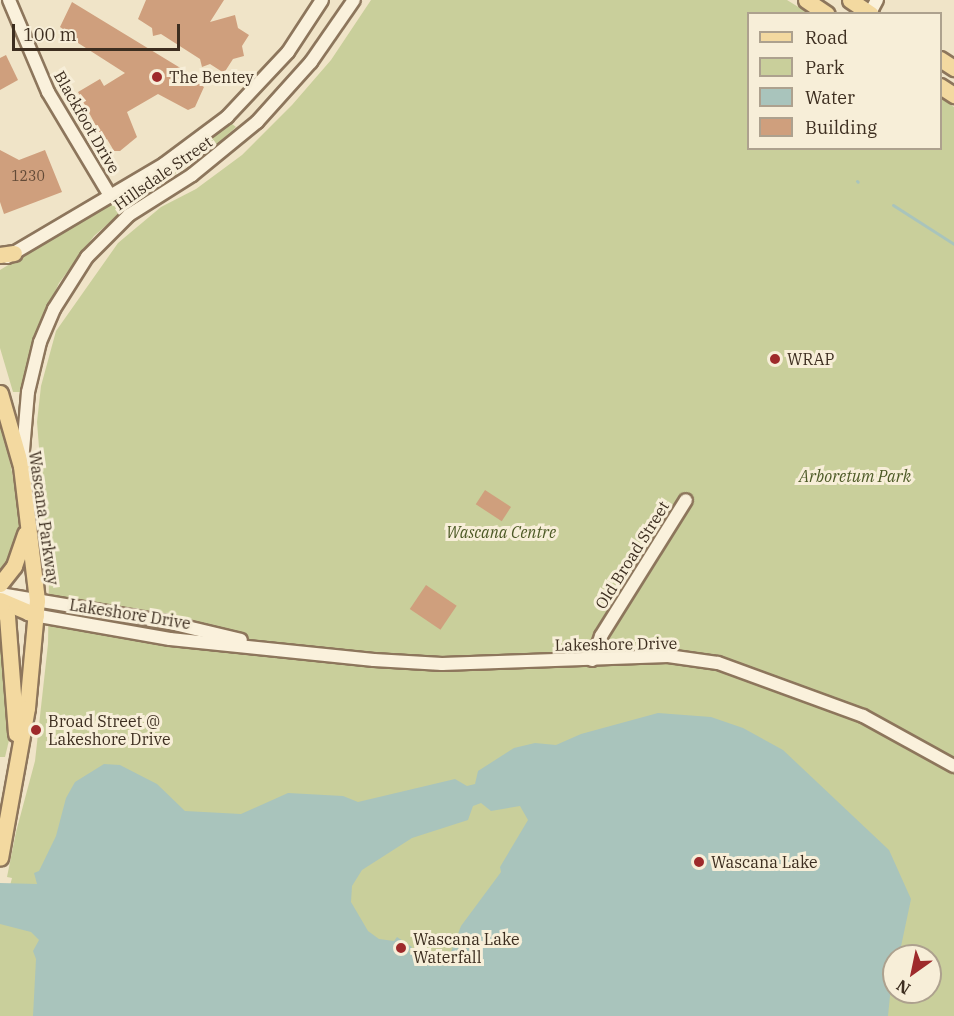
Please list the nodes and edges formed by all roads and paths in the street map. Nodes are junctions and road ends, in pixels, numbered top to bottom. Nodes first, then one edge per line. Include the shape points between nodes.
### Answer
1 (9, 0) edge
2 (322, 0) edge
3 (354, 0) edge
4 (806, 0) edge
5 (850, 0) edge
6 (824, 12) edge
7 (868, 12) edge
8 (109, 194) junction
9 (7, 254) edge
10 (0, 262) edge
11 (0, 393) edge
12 (21, 466) junction
13 (686, 500) dead end
14 (27, 519) junction
15 (0, 584) edge
16 (1, 603) edge
17 (36, 608) junction
18 (592, 660) junction
19 (954, 766) edge
20 (18, 767) junction
21 (0, 858) edge

1 - 8 street, Blackfoot Drive via 48,92
2 - 8 street, Hillsdale Street via 288,52 227,117 164,164
3 - 12 street, Hillsdale Street via 311,62 257,122 192,175 129,215 87,257 54,309 40,342 28,392
4 - 6 main road
5 - 7 main road
8 - 9 street, Hillsdale Street
9 - 10 street, Hillsdale Street
11 - 12 main road, Wascana Parkway
12 - 14 main road, Wascana Parkway
13 - 18 street, Old Broad Street via 601,636
14 - 15 main road via 20,554
14 - 17 main road, Wascana Parkway
16 - 17 main road
16 - 20 main road via 14,677
17 - 18 street, Lakeshore Drive via 165,622 292,652 442,664
17 - 20 main road, Wascana Parkway
18 - 19 street, Lakeshore Drive via 668,656 718,663 863,716
20 - 21 main road

